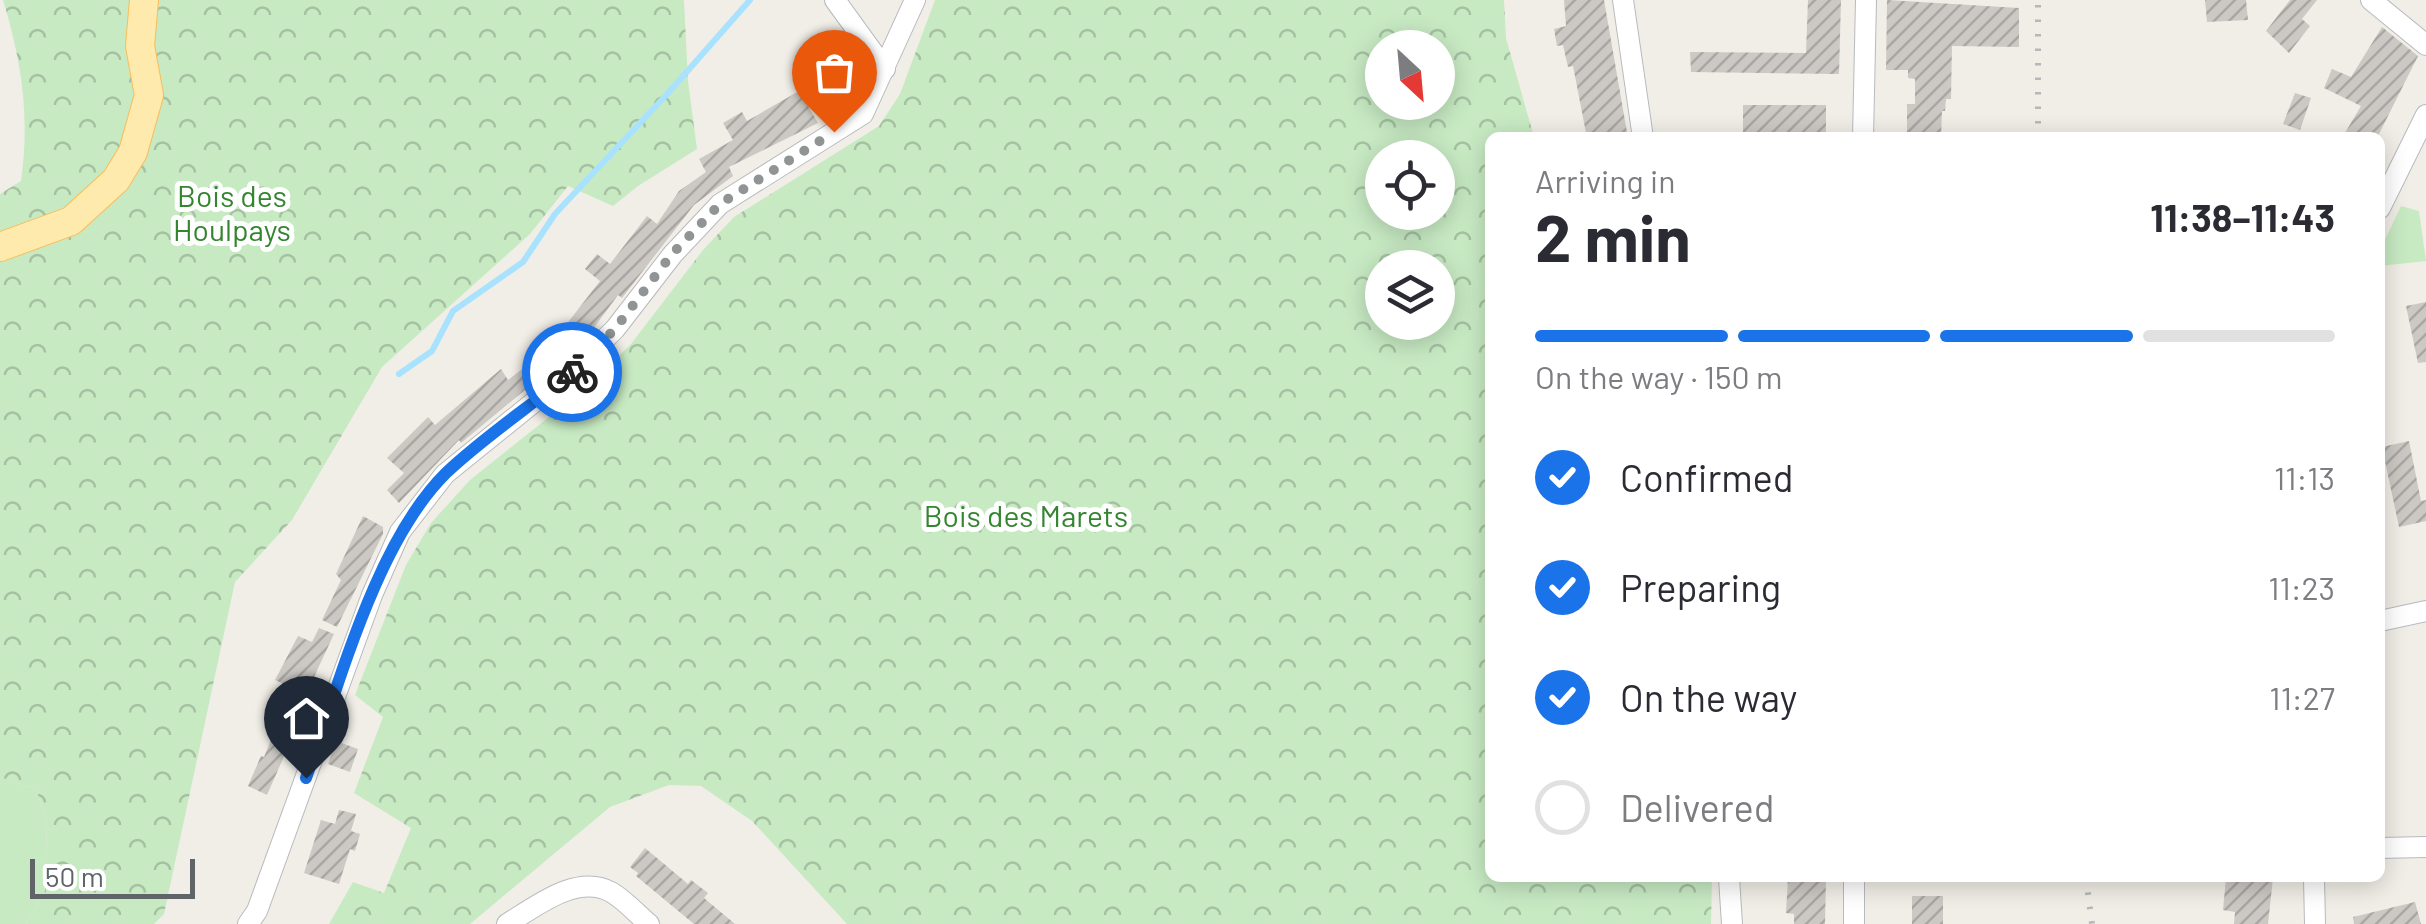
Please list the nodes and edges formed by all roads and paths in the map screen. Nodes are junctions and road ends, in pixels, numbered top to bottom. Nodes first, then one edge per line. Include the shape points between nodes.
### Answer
1 (144, 0) edge
2 (835, 0) edge
3 (915, 0) edge
4 (1622, 0) edge
5 (1866, 0) edge
6 (2371, 0) edge
7 (2426, 45) edge
8 (885, 69) junction
9 (2426, 115) edge
10 (1642, 132) edge
11 (1863, 132) edge
12 (2385, 198) edge
13 (0, 246) edge
14 (2426, 611) edge
15 (2385, 620) edge
16 (2426, 847) edge
17 (2385, 848) edge
18 (1729, 882) edge
19 (1854, 882) edge
20 (2314, 882) edge
21 (248, 924) edge
22 (507, 924) edge
23 (649, 924) edge
24 (1732, 924) edge
25 (1854, 924) edge
26 (2315, 924) edge

1 - 13 main road via 140,46 148,95 132,152 116,180 72,222
2 - 8 street
3 - 8 street
4 - 10 street
5 - 11 street
6 - 7 street
8 - 21 street via 863,114 720,204 615,329 445,474 400,532
9 - 12 street
14 - 15 street
16 - 17 street
18 - 24 street
19 - 25 street
20 - 26 street
22 - 23 street via 583,887 610,891

